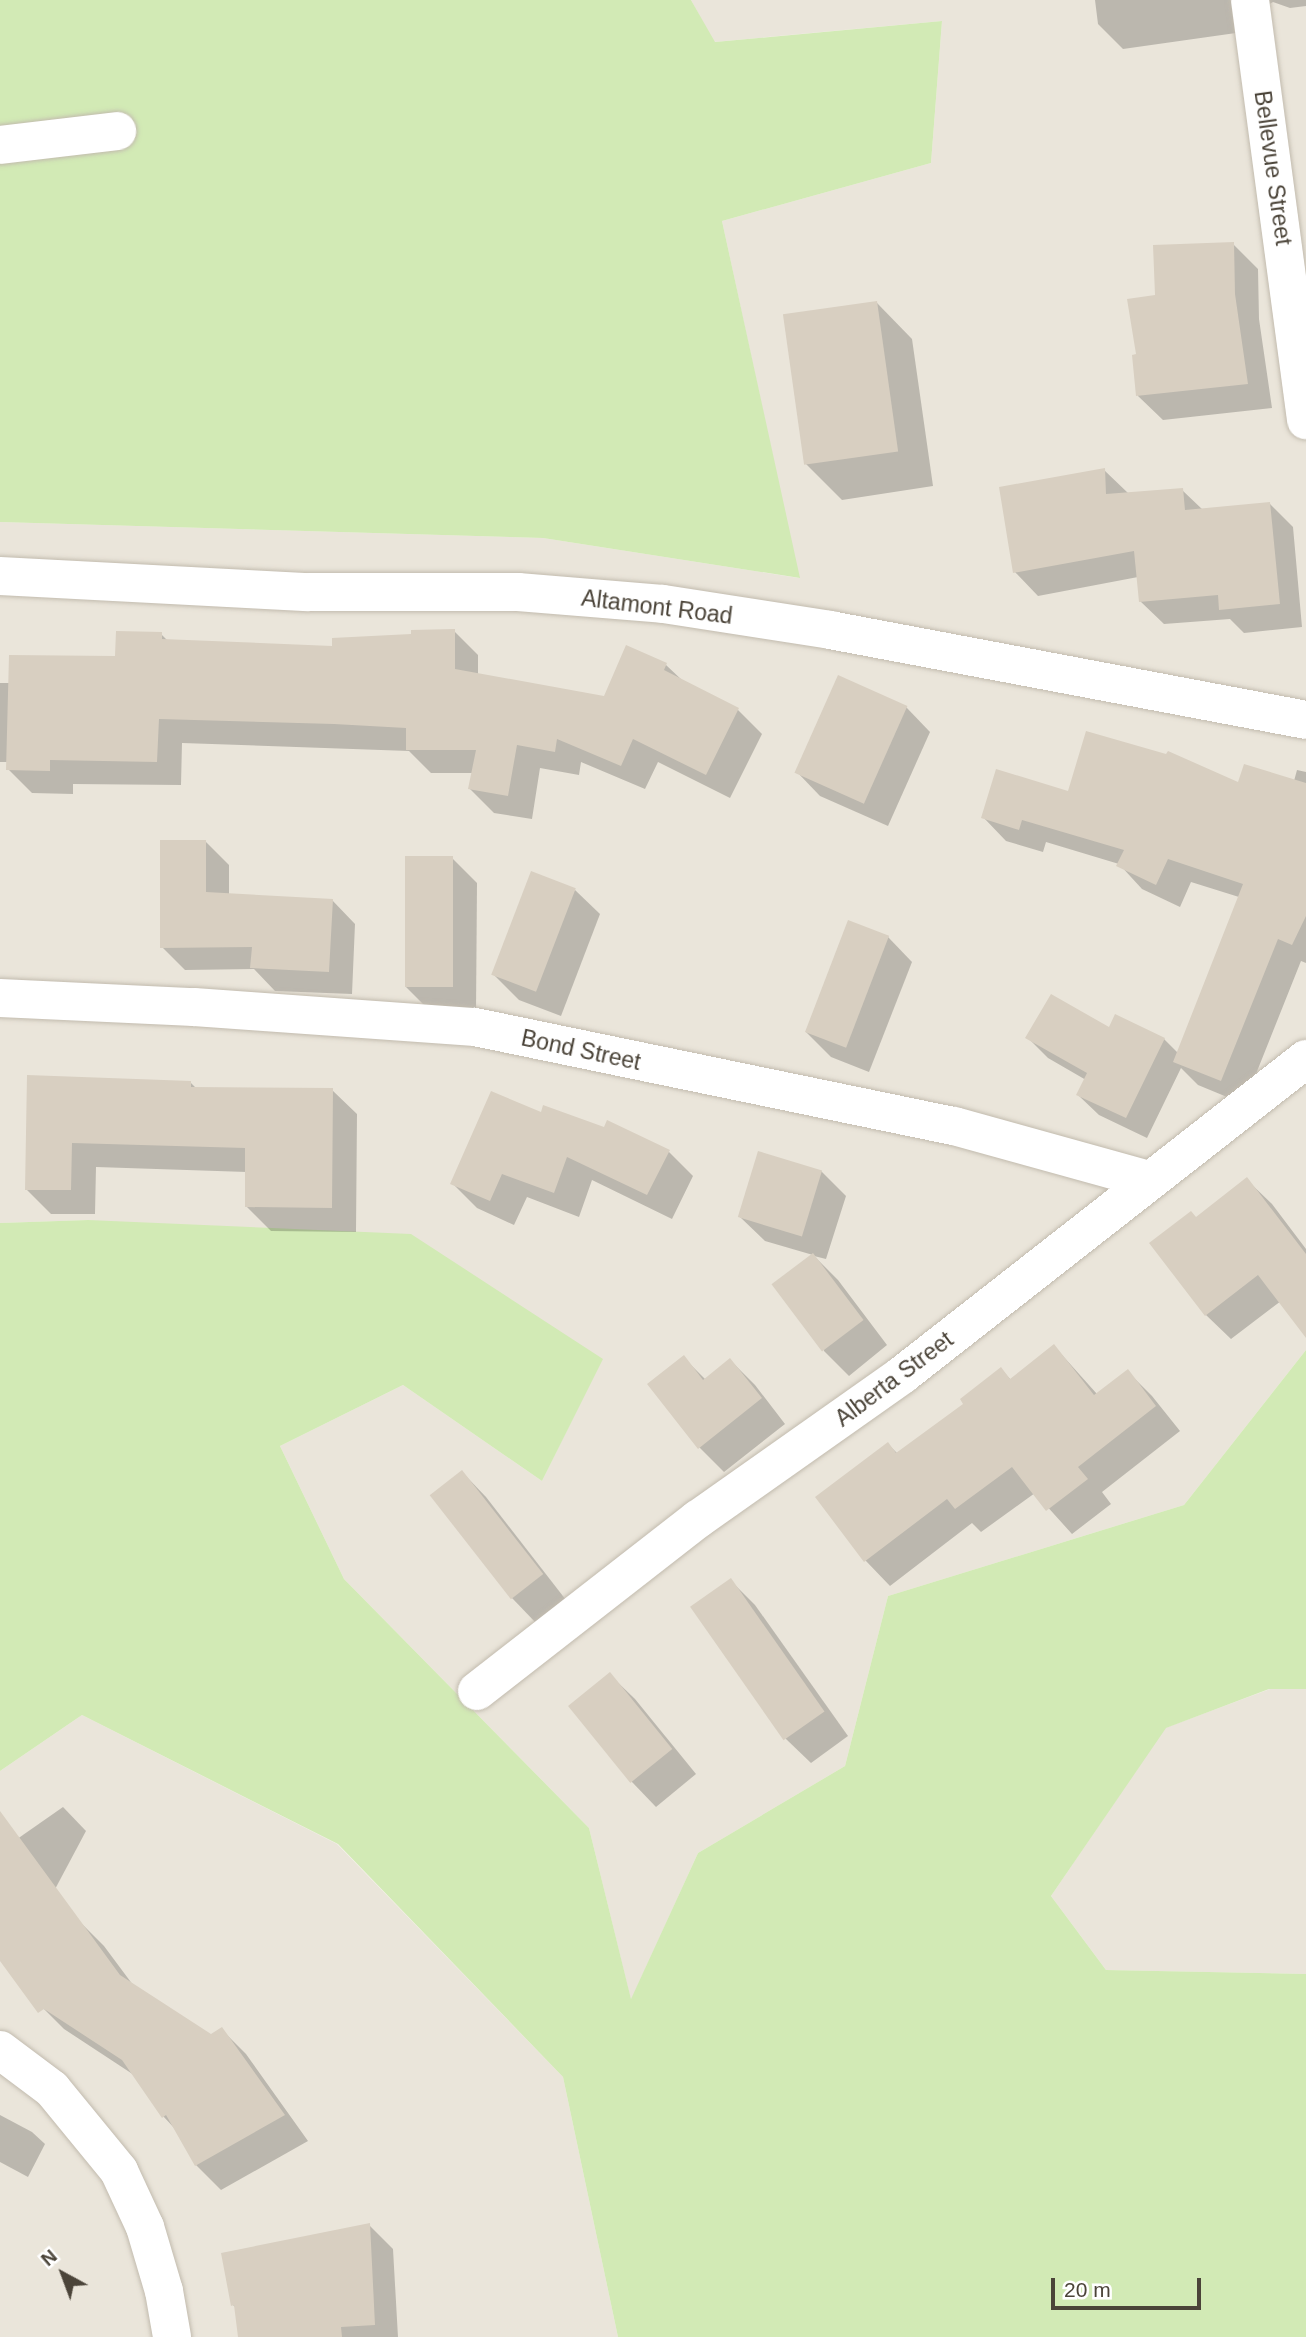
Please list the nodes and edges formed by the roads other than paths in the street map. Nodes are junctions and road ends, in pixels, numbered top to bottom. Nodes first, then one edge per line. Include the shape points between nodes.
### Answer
1 (1250, 0) edge
2 (117, 131) dead end
3 (0, 145) edge
4 (1306, 420) edge
5 (0, 576) edge
6 (1306, 720) edge
7 (0, 998) edge
8 (1306, 1059) edge
9 (1149, 1180) junction
10 (477, 1691) dead end
11 (0, 2050) edge
12 (172, 2337) edge

1 - 4 street, Bellevue Street
2 - 3 street
5 - 6 street, Altamont Road via 309,592 518,592 663,604 844,633
7 - 9 street, Bond Street via 475,1027 954,1126
8 - 9 street, Alberta Street
9 - 10 street, Alberta Street via 902,1375 698,1520
11 - 12 street via 52,2089 118,2171 145,2227

